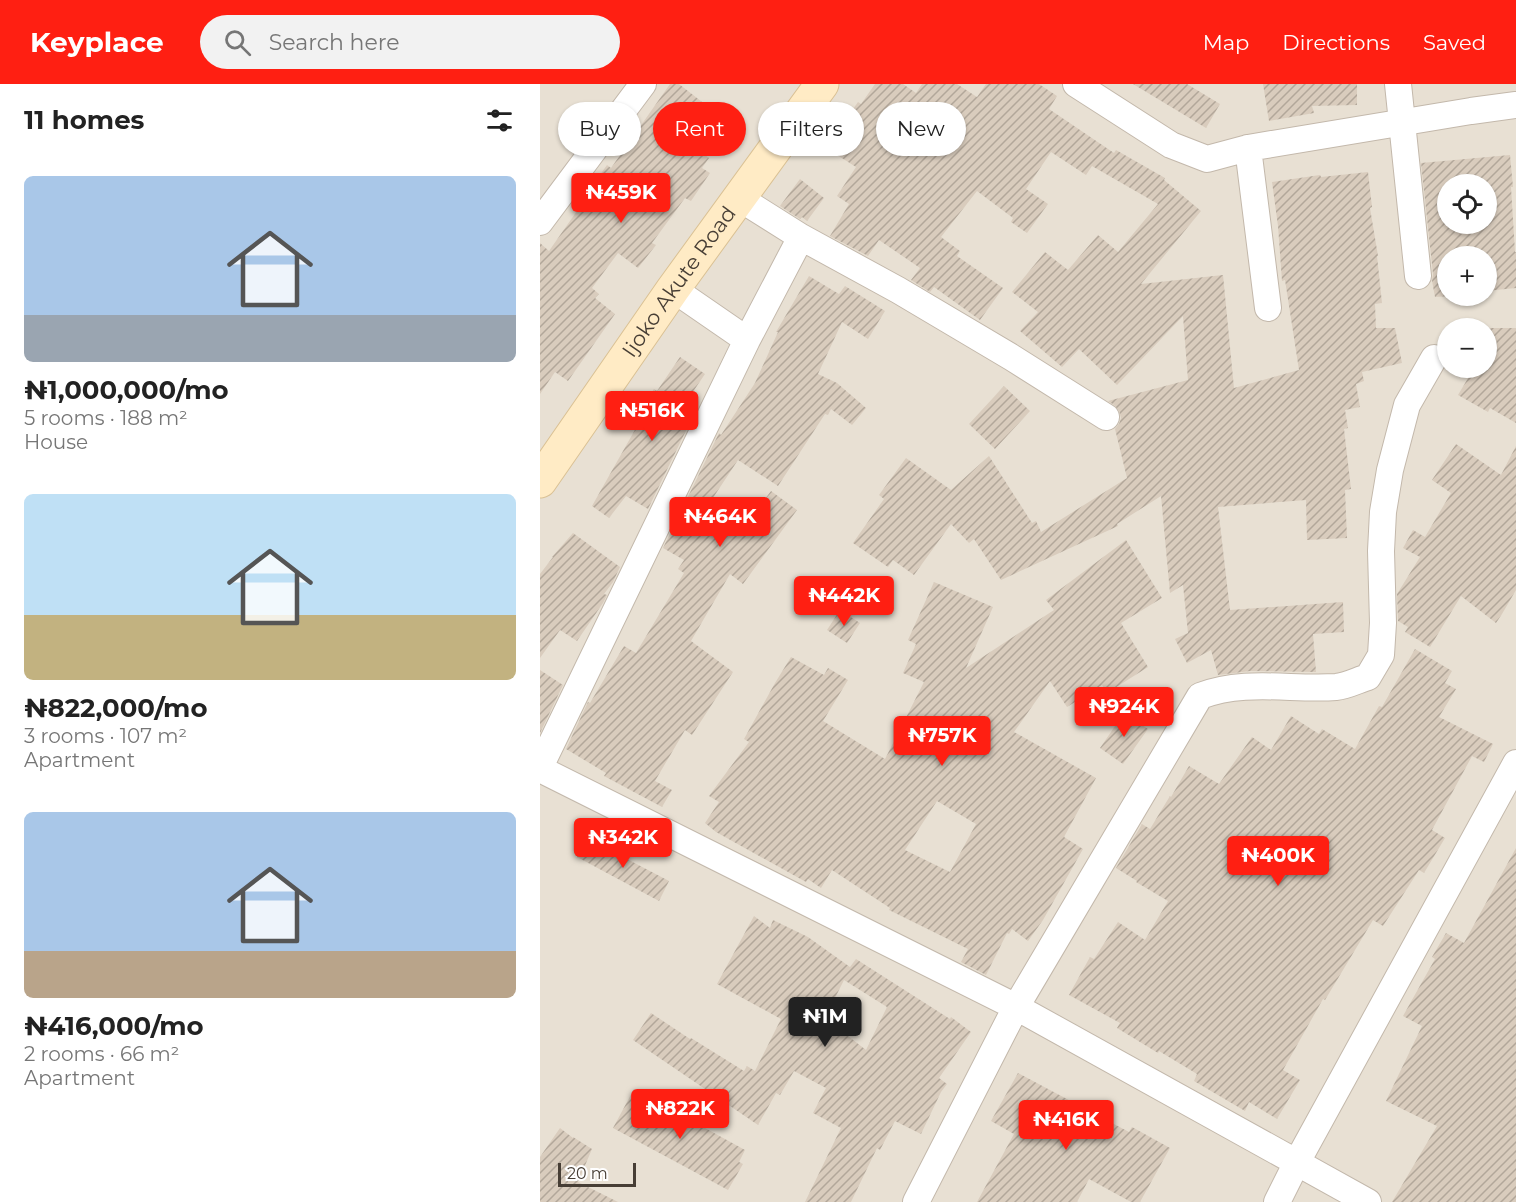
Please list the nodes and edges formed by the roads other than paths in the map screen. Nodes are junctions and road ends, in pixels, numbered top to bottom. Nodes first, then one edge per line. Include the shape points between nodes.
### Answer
1 (643, 84) edge
2 (822, 84) edge
3 (1076, 84) edge
4 (1398, 84) edge
5 (1516, 105) edge
6 (1403, 122) junction
7 (1248, 148) junction
8 (739, 198) junction
9 (540, 222) edge
10 (801, 237) junction
11 (1418, 276) dead end
12 (673, 289) junction
13 (1268, 308) dead end
14 (747, 340) junction
15 (1434, 358) dead end
16 (1106, 417) dead end
17 (540, 481) edge
18 (1516, 763) edge
19 (540, 768) edge
20 (1016, 1007) junction
21 (1297, 1162) junction
22 (916, 1202) edge
23 (1276, 1202) edge
24 (1368, 1202) edge

1 - 9 street
2 - 8 main road, Ijoko Akute Road
3 - 7 street via 1171,145 1207,159
4 - 6 street
5 - 6 street
6 - 7 street
6 - 11 street
7 - 13 street
8 - 10 street
8 - 12 main road, Ijoko Akute Road
10 - 14 street
10 - 16 street via 898,290
12 - 14 street
12 - 17 main road, Ijoko Akute Road
14 - 19 street
15 - 20 street via 1407,405 1390,470 1381,541 1381,655 1368,677 1338,687 1248,686 1200,696
18 - 21 street
19 - 20 street
20 - 21 street
20 - 22 street
21 - 23 street
21 - 24 street

